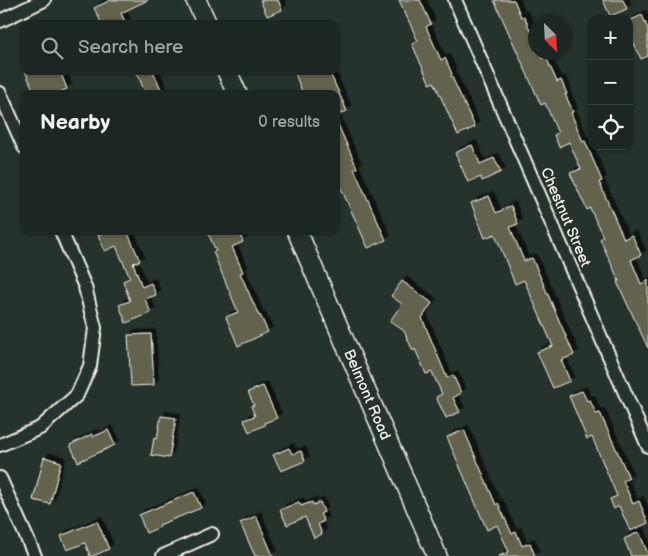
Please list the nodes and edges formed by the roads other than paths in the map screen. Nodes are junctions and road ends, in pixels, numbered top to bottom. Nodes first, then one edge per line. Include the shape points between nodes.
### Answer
1 (44, 0) edge
2 (196, 0) edge
3 (455, 0) edge
4 (205, 20) edge
5 (0, 21) edge
6 (229, 75) edge
7 (235, 90) edge
8 (0, 93) edge
9 (20, 138) edge
10 (63, 235) edge
11 (298, 235) edge
12 (0, 445) edge
13 (648, 446) edge
14 (0, 478) edge
15 (212, 534) dead end
16 (35, 556) edge
17 (163, 556) edge
18 (437, 556) edge

1 - 5 street
2 - 4 street
3 - 13 street, Chestnut Street
6 - 7 street
8 - 9 street
10 - 12 street via 85,287 95,328 90,366 77,395 40,428
11 - 18 street, Belmont Road
14 - 16 street
15 - 17 street

